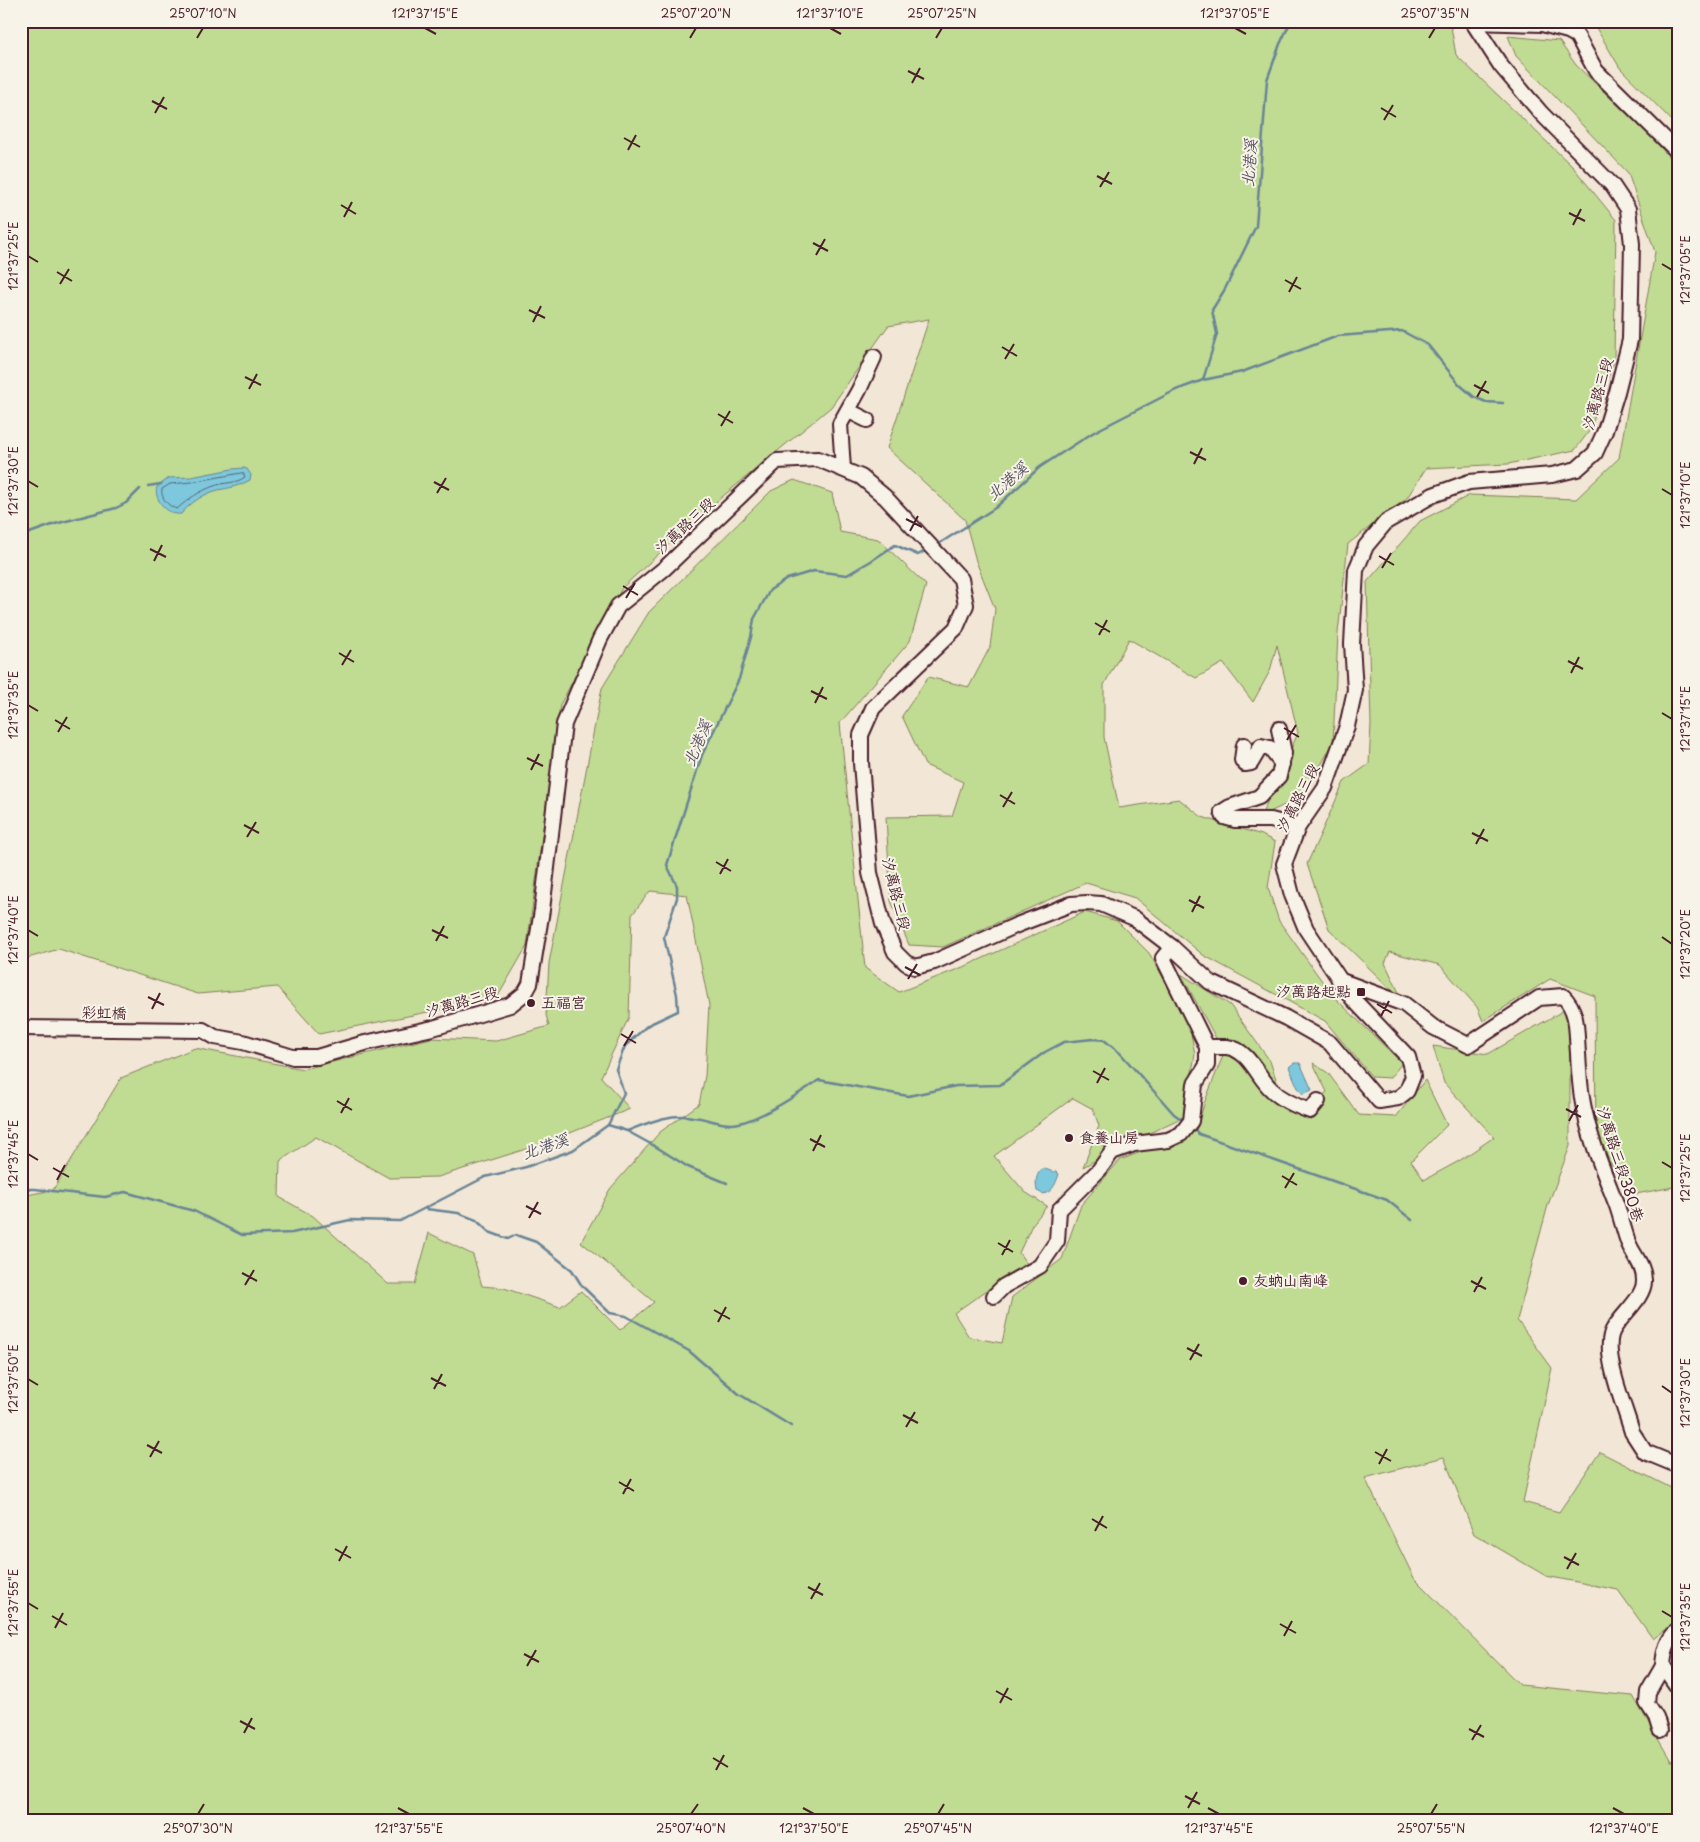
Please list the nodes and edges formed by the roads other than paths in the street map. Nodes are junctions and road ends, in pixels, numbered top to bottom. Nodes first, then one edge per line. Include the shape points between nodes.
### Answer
1 (1472, 21) edge
2 (1679, 152) edge
3 (874, 358) dead end
4 (849, 411) junction
5 (867, 420) dead end
6 (843, 469) junction
7 (1280, 729) dead end
8 (1244, 745) dead end
9 (1282, 764) junction
10 (1298, 827) junction
11 (1172, 947) junction
12 (1339, 980) junction
13 (21, 1028) edge
14 (215, 1037) joint
15 (1207, 1047) junction
16 (1318, 1101) dead end
17 (994, 1296) dead end
18 (1679, 1466) edge
19 (1679, 1629) edge
20 (1663, 1666) junction
21 (1679, 1689) edge
22 (1660, 1730) dead end

1 - 2 street via 1542,24 1577,36 1596,71
1 - 10 street, 汐萬路三段 via 1500,66 1612,185 1628,209 1632,244 1630,340 1606,431 1595,453 1577,469 1552,475 1469,482 1433,495 1386,522 1366,546 1356,570 1352,644 1355,690 1347,726 1324,788
3 - 4 street
4 - 5 street
4 - 6 street via 840,424
6 - 11 street, 汐萬路三段 via 861,477 885,497 961,579 966,605 956,628 873,708 861,735 870,873 884,924 896,952 915,967 1071,904 1087,902 1101,904 1134,918
6 - 14 street, 汐萬路三段 via 818,459 777,461 665,568 618,606 600,639 564,724 542,910 530,984 525,993 510,1005 317,1057 293,1057
7 - 9 street via 1284,753
8 - 9 street via 1242,760 1246,764 1251,763 1261,746 1270,748
9 - 10 street via 1278,776 1259,797 1222,812 1224,817 1235,820 1271,820
10 - 12 street, 汐萬路三段 via 1284,864 1292,895 1306,929
11 - 12 street, 汐萬路三段 via 1210,982 1330,1043 1379,1101 1398,1098 1407,1091 1412,1076 1408,1058
11 - 15 street via 1163,958
12 - 18 street, 汐萬路三段380巷 via 1404,1004 1433,1027 1468,1045 1539,998 1563,996 1569,1003 1577,1021 1584,1112 1628,1243 1644,1270 1642,1293 1612,1331 1608,1346 1611,1363 1638,1442 1645,1452
13 - 14 street, 彩虹橋 via 203,1030
15 - 16 street via 1229,1047 1239,1051 1284,1100 1310,1111
15 - 17 street via 1207,1065 1195,1084 1191,1121 1181,1134 1168,1140 1134,1144 1112,1152 1099,1170 1059,1210 1057,1241 1040,1266 1004,1286
19 - 20 street via 1665,1649
20 - 21 street
20 - 22 street via 1648,1692 1647,1704

